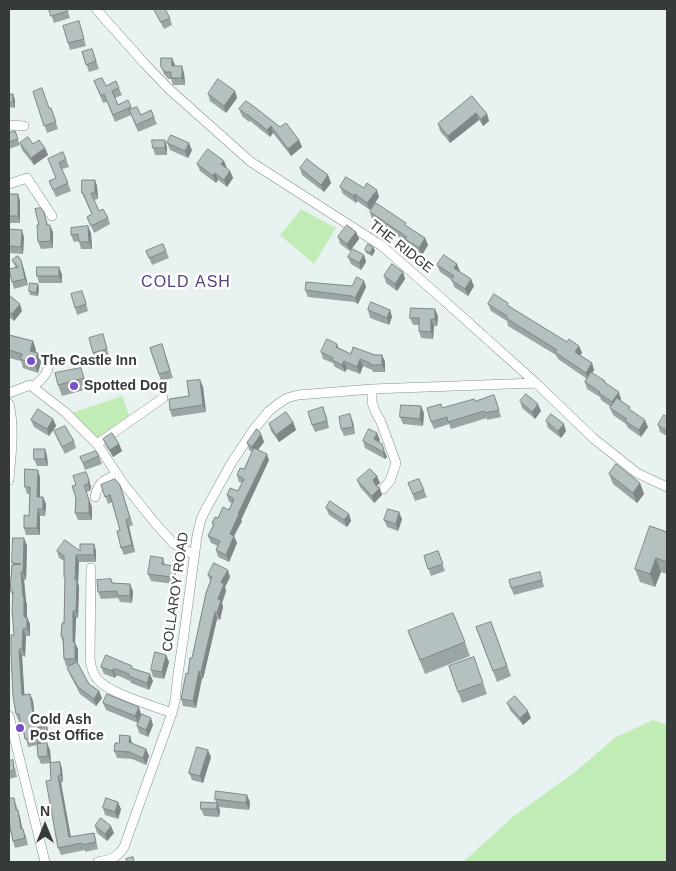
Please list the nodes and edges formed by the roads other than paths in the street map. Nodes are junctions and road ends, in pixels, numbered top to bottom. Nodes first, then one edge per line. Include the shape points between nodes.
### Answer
1 (96, 9) edge
2 (9, 125) edge
3 (24, 126) dead end
4 (9, 184) edge
5 (52, 216) dead end
6 (48, 359) dead end
7 (536, 383) junction
8 (33, 387) junction
9 (372, 389) junction
10 (9, 394) edge
11 (163, 398) dead end
12 (9, 404) edge
13 (97, 444) junction
14 (117, 474) junction
15 (9, 480) edge
16 (667, 487) edge
17 (383, 490) dead end
18 (95, 497) dead end
19 (195, 555) junction
20 (91, 568) dead end
21 (172, 713) junction
22 (9, 716) edge
23 (111, 861) edge
24 (45, 862) edge
25 (98, 862) edge

1 - 7 street, THE RIDGE via 169,89 251,162 382,246
2 - 3 street
4 - 5 street via 26,178
6 - 8 street via 44,377
7 - 9 street, COLLAROY ROAD
7 - 16 street, THE RIDGE via 608,450 637,473
8 - 10 street via 30,384
8 - 13 street via 65,412
9 - 17 street via 372,402 396,463
9 - 19 street, COLLAROY ROAD via 298,395 287,398 269,411 232,462 206,507
11 - 13 street
12 - 15 street via 12,428
13 - 14 street
14 - 18 street via 100,483
14 - 19 street via 171,541
19 - 21 street, COLLAROY ROAD
20 - 21 street via 90,659 98,680 114,691
21 - 23 street, COLLAROY ROAD via 124,847
22 - 24 street
23 - 25 street, COLLAROY ROAD

